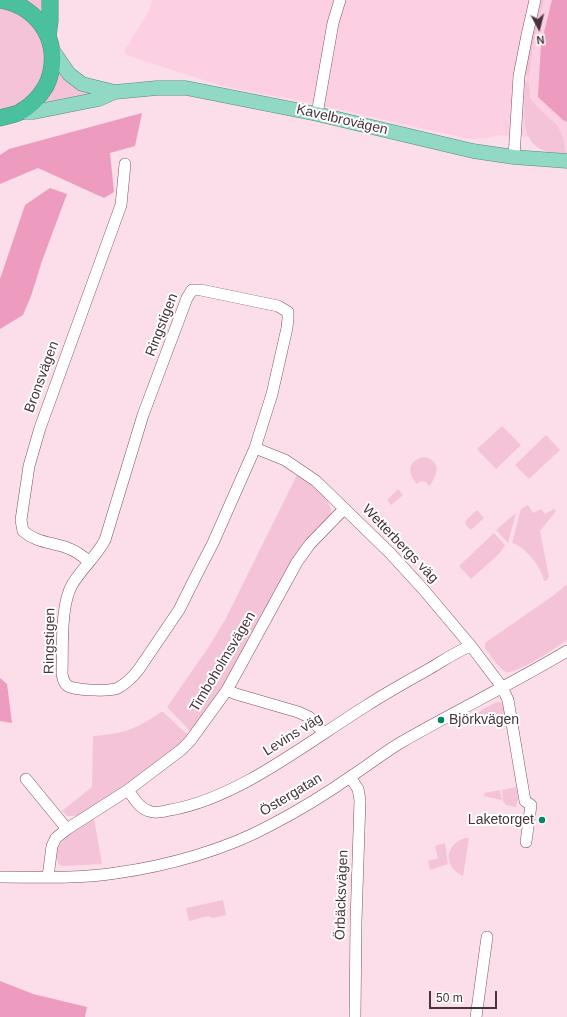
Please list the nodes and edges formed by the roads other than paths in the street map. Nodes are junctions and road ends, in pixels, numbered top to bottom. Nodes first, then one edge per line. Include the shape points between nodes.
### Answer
1 (1, 0) edge
2 (50, 0) edge
3 (340, 0) edge
4 (535, 0) edge
5 (50, 42) junction
6 (115, 92) junction
7 (20, 112) junction
8 (317, 114) junction
9 (0, 118) edge
10 (514, 157) junction
11 (567, 161) edge
12 (125, 164) dead end
13 (255, 448) junction
14 (344, 509) junction
15 (89, 562) junction
16 (471, 646) junction
17 (567, 651) edge
18 (502, 687) junction
19 (227, 690) junction
20 (324, 733) junction
21 (350, 777) junction
22 (26, 779) dead end
23 (128, 790) junction
24 (67, 829) junction
25 (526, 842) dead end
26 (0, 877) edge
27 (48, 877) junction
28 (487, 936) dead end
29 (355, 1017) edge
30 (476, 1017) edge

1 - 5 highway via 17,4 28,11 38,21
2 - 5 highway
3 - 8 street via 333,23
4 - 10 street via 519,76
5 - 6 main road, Kavelbrovägen via 69,74 82,84
5 - 7 highway via 52,63 43,92
6 - 7 main road, Kavelbrovägen via 99,99 34,112
6 - 8 main road, Kavelbrovägen via 186,88
7 - 9 highway
8 - 10 main road, Kavelbrovägen via 473,151
10 - 11 main road, Kavelbrovägen
12 - 15 street, Bronsvägen via 121,205 40,428 29,466 21,520 23,531 30,537 66,547 81,554
13 - 14 street, Wetterbergs väg via 285,460 301,470
13 - 15 street, Ringstigen via 213,543 179,610 133,678 116,688 104,691 70,687 65,683 62,674 64,611 67,596 71,586
13 - 15 street, Ringstigen via 272,394 287,328 288,312 278,306 192,290 143,415 105,540
14 - 16 street, Wetterbergs väg via 390,553
14 - 19 street, Timboholmsvägen via 310,544 297,562
16 - 18 street, Wetterbergs väg
16 - 20 street, Levins väg via 456,652
17 - 18 street, Östergatan
18 - 21 street, Östergatan via 399,744
18 - 25 street via 508,700 525,801 531,805
19 - 20 street via 298,712 309,717
19 - 23 street, Timboholmsvägen via 190,741
20 - 23 street, Levins väg via 248,780 183,808 150,812 142,808
21 - 27 street, Östergatan via 270,826 243,839 201,853 154,866 115,873
21 - 29 street, Örbäcksvägen via 358,789 360,800
22 - 24 street
23 - 24 street, Timboholmsvägen
24 - 27 street, Timboholmsvägen via 56,838 52,846
26 - 27 street, Östergatan
28 - 30 street

